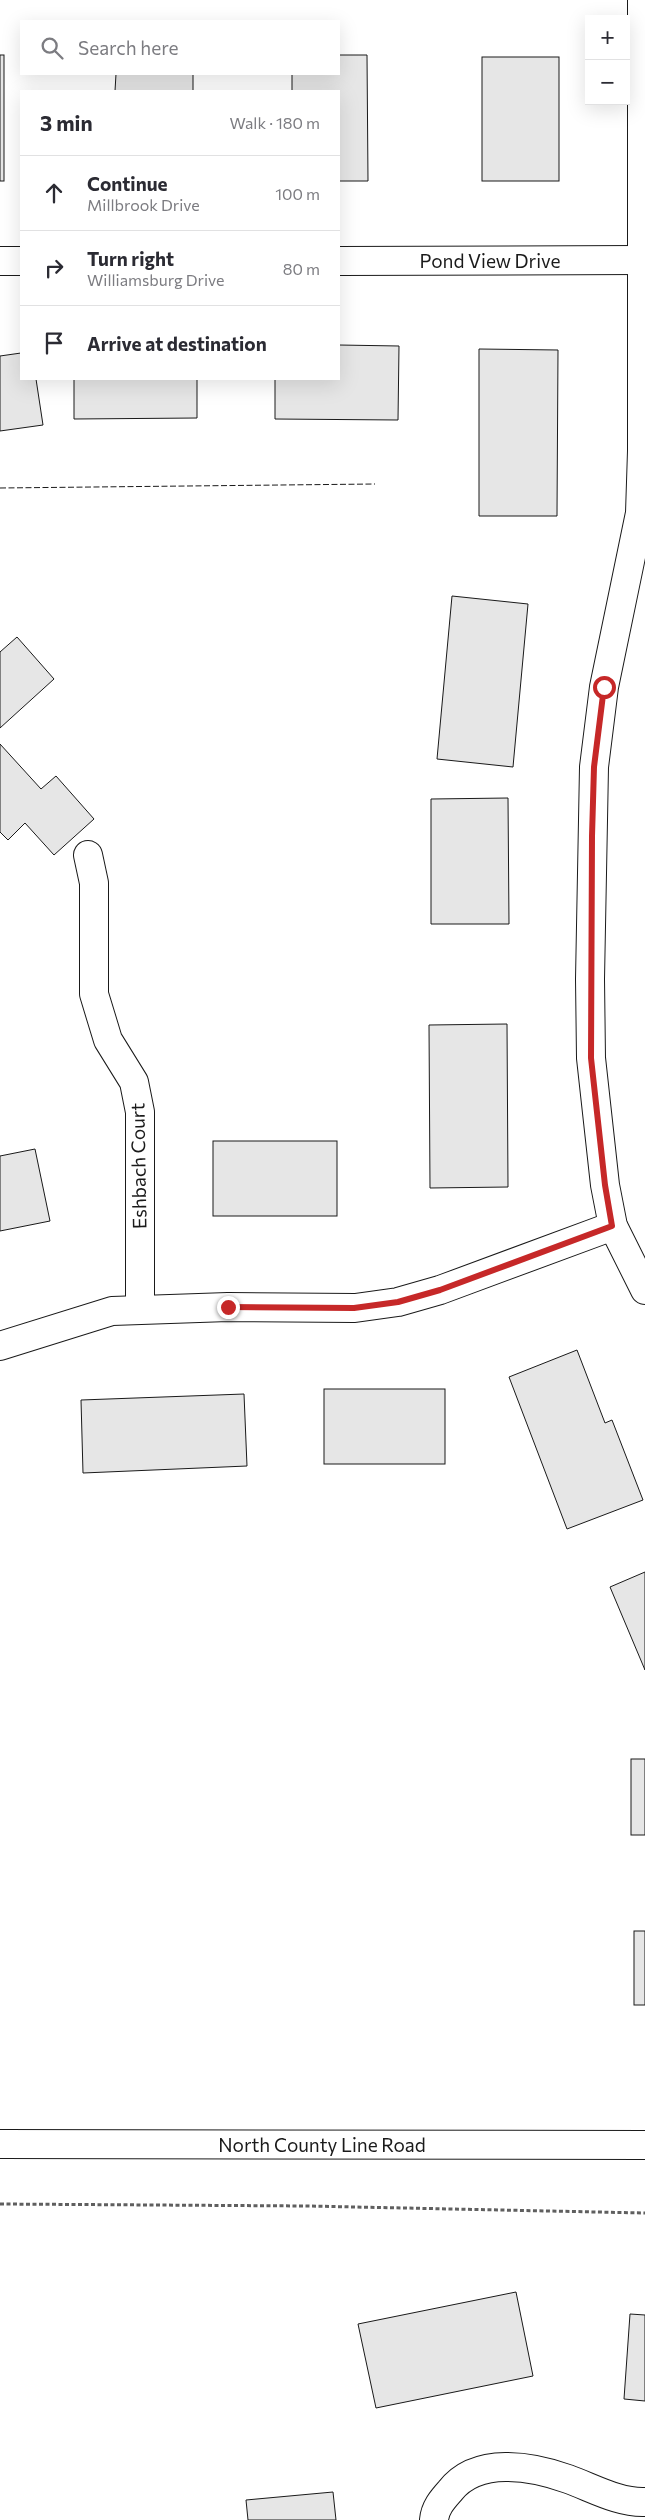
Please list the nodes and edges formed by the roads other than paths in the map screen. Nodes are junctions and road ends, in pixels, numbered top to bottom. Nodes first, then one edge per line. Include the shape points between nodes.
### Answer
1 (642, 0) edge
2 (641, 260) junction
3 (0, 261) edge
4 (20, 261) edge
5 (340, 261) edge
6 (88, 855) dead end
7 (612, 1226) junction
8 (645, 1290) edge
9 (140, 1308) junction
10 (0, 1346) edge
11 (0, 2144) edge
12 (645, 2144) edge
13 (630, 2508) edge
14 (434, 2520) edge

1 - 2 street
2 - 5 street, Pond View Drive
2 - 7 street via 640,513 604,687 594,767 591,1058
3 - 4 street
6 - 9 street, Eshbach Court via 94,883 94,994 108,1040 134,1082 140,1112
7 - 8 street
7 - 9 street via 440,1290 398,1302 354,1308
9 - 10 street via 112,1310
11 - 12 street, North County Line Road
13 - 14 street via 566,2478 527,2469 488,2467 457,2482 434,2510

